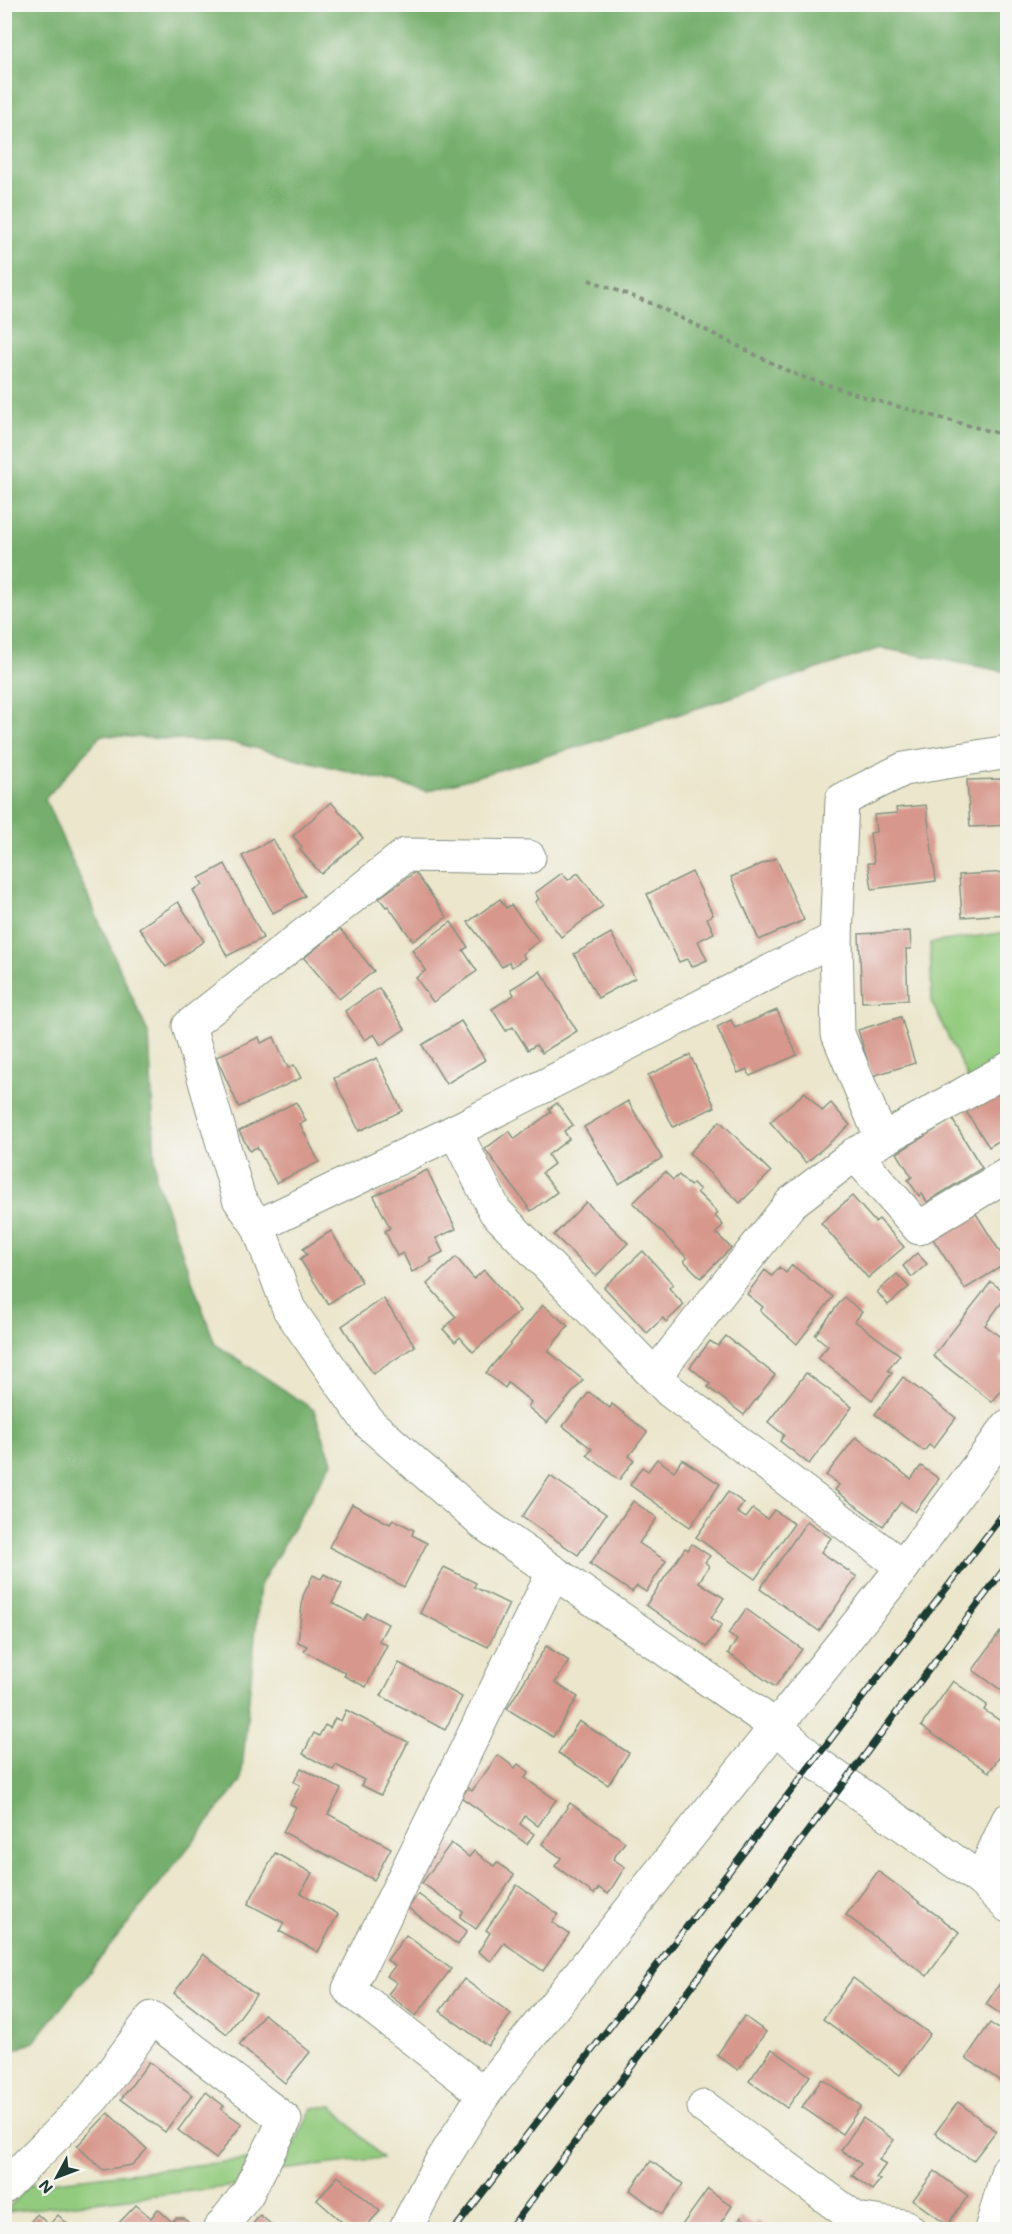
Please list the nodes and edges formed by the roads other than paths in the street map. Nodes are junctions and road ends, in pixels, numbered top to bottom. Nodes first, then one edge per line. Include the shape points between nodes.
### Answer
1 (1008, 752) edge
2 (529, 856) dead end
3 (836, 938) junction
4 (1008, 1069) edge
5 (455, 1131) junction
6 (869, 1147) junction
7 (1008, 1174) edge
8 (258, 1226) junction
9 (655, 1375) junction
10 (1008, 1426) edge
11 (903, 1567) junction
12 (553, 1573) junction
13 (777, 1727) junction
14 (1008, 1820) edge
15 (981, 1880) junction
16 (1008, 1906) edge
17 (484, 2094) junction
18 (704, 2107) dead end
19 (1008, 2170) edge
20 (4, 2187) edge
21 (219, 2229) edge
22 (405, 2229) edge
23 (909, 2229) edge
24 (990, 2229) edge

1 - 3 street via 904,769 842,800
2 - 8 street via 405,855 189,1026 239,1199
3 - 5 street
3 - 6 street via 838,1034
4 - 6 street
5 - 8 street
5 - 9 street via 495,1211
6 - 7 street via 919,1228
6 - 9 street via 791,1203
8 - 12 street via 289,1309 369,1423 483,1523
9 - 11 street via 670,1391
10 - 11 street
11 - 13 street
12 - 13 street
12 - 17 street via 349,1989
13 - 15 street via 815,1762
13 - 17 street
14 - 15 street
15 - 16 street
17 - 22 street
18 - 23 street via 856,2219
19 - 24 street
20 - 21 street via 94,2097 152,2018 285,2120 247,2194

